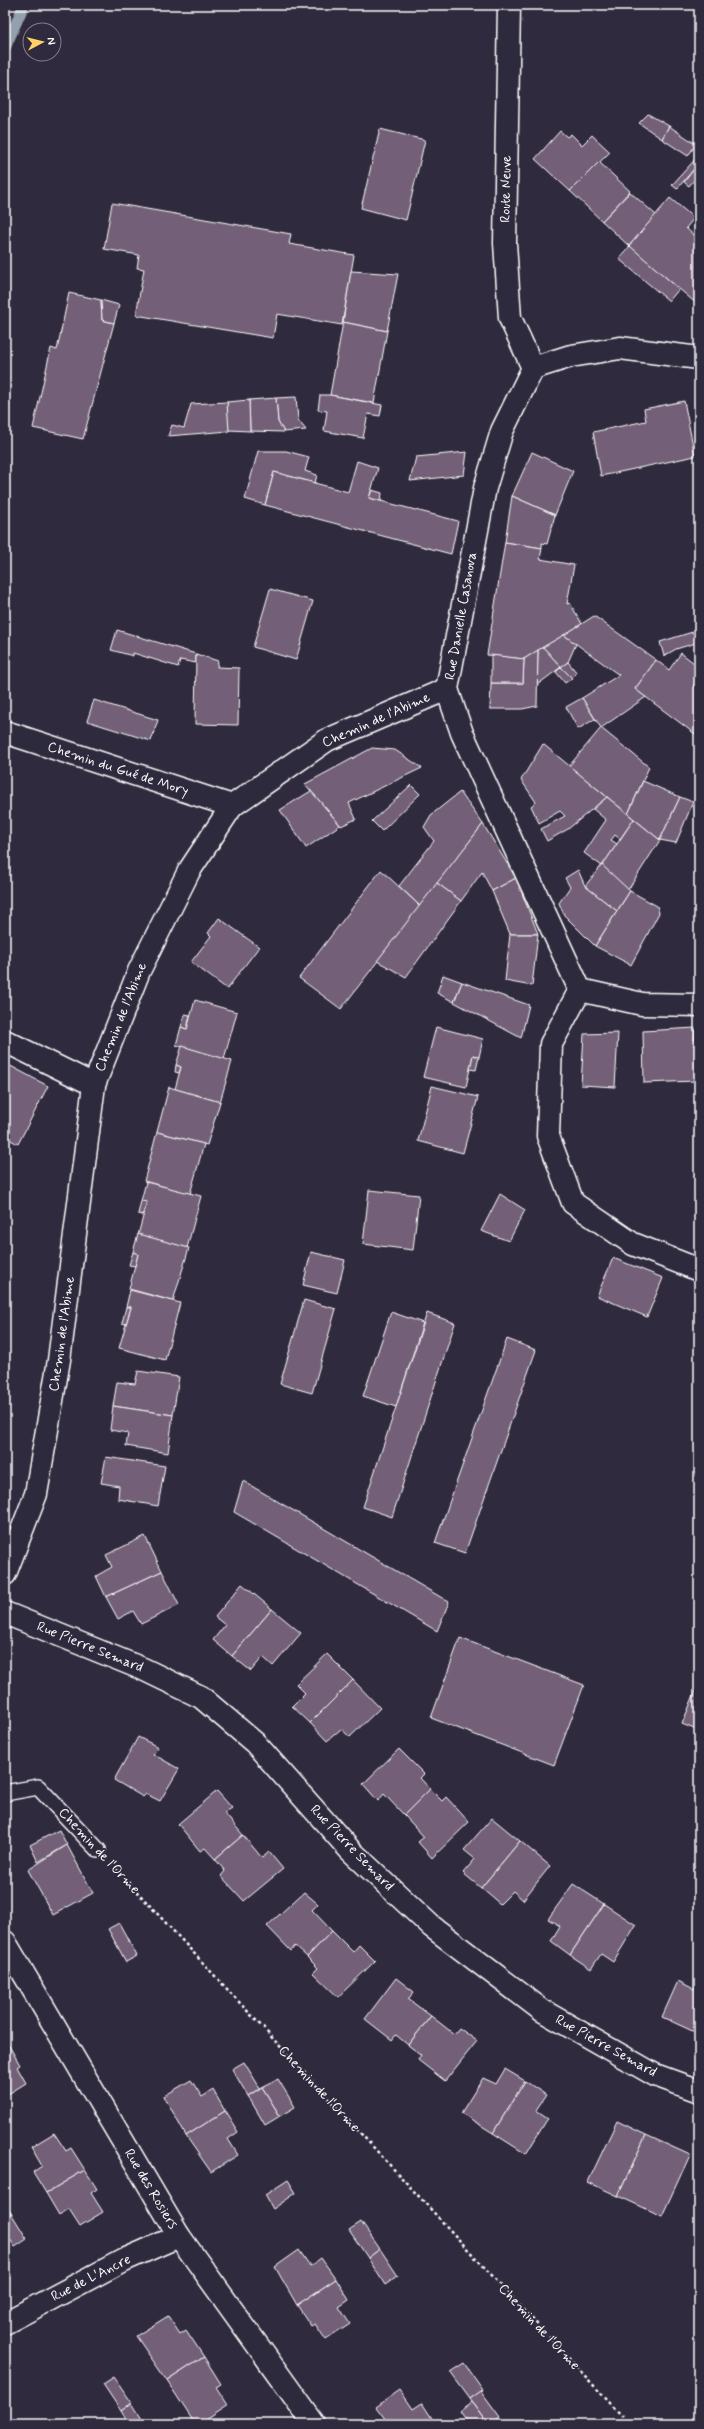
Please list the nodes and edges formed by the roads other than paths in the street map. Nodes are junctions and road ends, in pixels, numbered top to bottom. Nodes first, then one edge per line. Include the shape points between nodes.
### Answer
1 (509, 5) edge
2 (699, 358) edge
3 (533, 368) junction
4 (447, 688) junction
5 (5, 732) edge
6 (232, 806) junction
7 (580, 990) junction
8 (699, 1005) edge
9 (5, 1041) edge
10 (94, 1085) junction
11 (699, 1270) edge
12 (5, 1574) edge
13 (5, 1613) edge
14 (5, 1793) edge
15 (98, 1850) road end
16 (5, 1942) edge
17 (699, 2091) edge
18 (179, 2236) junction
19 (5, 2323) edge
20 (314, 2424) edge

1 - 3 street, Route Neuve via 505,243 510,318
2 - 3 street via 620,348 571,356
3 - 4 street, Rue Danielle Casanova via 502,431 485,488
4 - 6 street, Chemin de l'Abime via 327,740
4 - 7 street, Rue Danielle Casanova via 462,733
5 - 6 street, Chemin du Gué de Mory
6 - 10 street, Chemin de l'Abime via 189,871 138,971
7 - 8 street via 642,1004
7 - 11 street via 551,1044 548,1136 573,1203 633,1244
9 - 10 street
10 - 12 street, Chemin de l'Abime via 60,1360 36,1494
13 - 17 street, Rue Pierre Semard via 144,1669 201,1697 255,1743 350,1850 431,1926 543,2011 655,2075
14 - 15 lane, Chemin de l'Orme via 38,1787
16 - 18 street, Rue des Rosiers
18 - 19 street, Rue de L'Ancre via 124,2260
18 - 20 street, Rue des Rosiers

